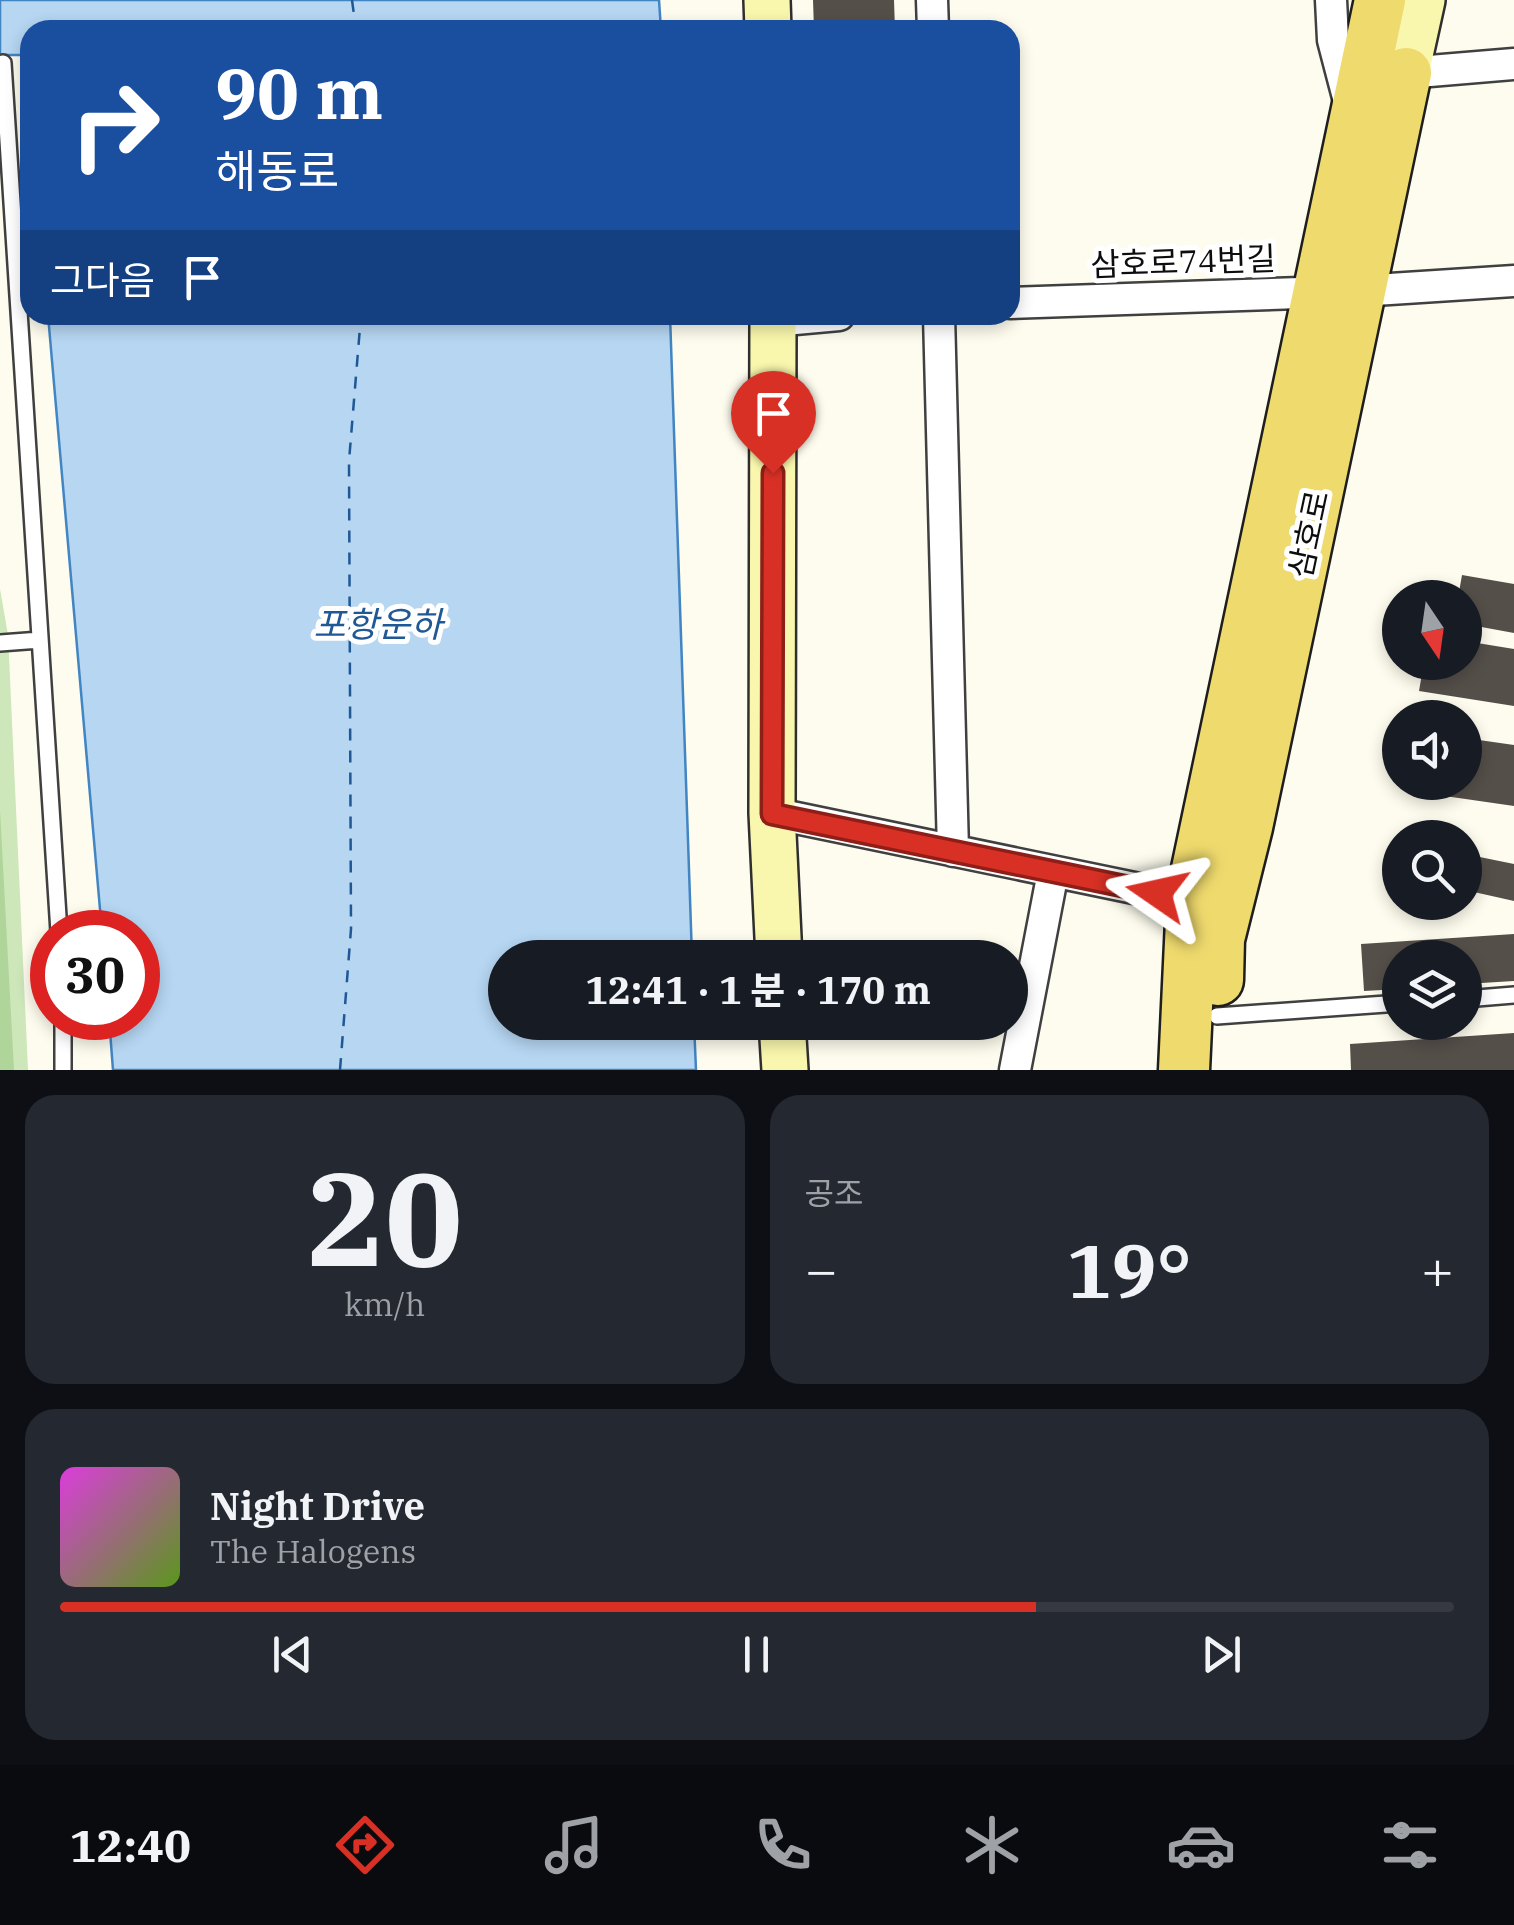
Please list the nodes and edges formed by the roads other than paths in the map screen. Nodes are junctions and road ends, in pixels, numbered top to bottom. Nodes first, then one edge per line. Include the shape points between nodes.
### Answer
1 (1331, 0) edge
2 (1380, 0) edge
3 (1422, 0) edge
4 (3, 64) dead end
5 (1514, 64) edge
6 (1406, 73) junction
7 (1355, 124) junction
8 (1514, 281) edge
9 (1338, 291) junction
10 (1020, 303) edge
11 (773, 325) edge
12 (939, 325) edge
13 (40, 640) junction
14 (0, 643) edge
15 (772, 814) junction
16 (953, 851) junction
17 (1052, 872) junction
18 (1192, 900) junction
19 (58, 910) edge
20 (778, 940) edge
21 (1514, 995) edge
22 (1482, 998) edge
23 (1382, 1004) edge
24 (1217, 1016) junction
25 (64, 1040) edge
26 (784, 1040) edge
27 (63, 1070) edge
28 (786, 1070) edge
29 (1014, 1070) edge
30 (1184, 1070) edge
31 (1214, 1070) edge

1 - 7 street via 1333,40
2 - 7 main road, 삼호로
3 - 6 street, 삼호로
4 - 13 lane
5 - 6 street
6 - 9 main road, 삼호로
7 - 9 main road, 삼호로
8 - 9 street, 삼호로74번길
9 - 10 street, 삼호로74번길
9 - 18 main road, 삼호로
9 - 24 main road, 삼호로 via 1247,827 1219,940
11 - 15 street
12 - 16 street
13 - 14 lane
13 - 19 lane
15 - 16 street
15 - 20 street
16 - 17 street
17 - 18 street
17 - 29 street
18 - 30 main road, 삼호로
21 - 22 lane
23 - 24 lane
24 - 31 main road, 삼호로
25 - 27 lane
26 - 28 street

